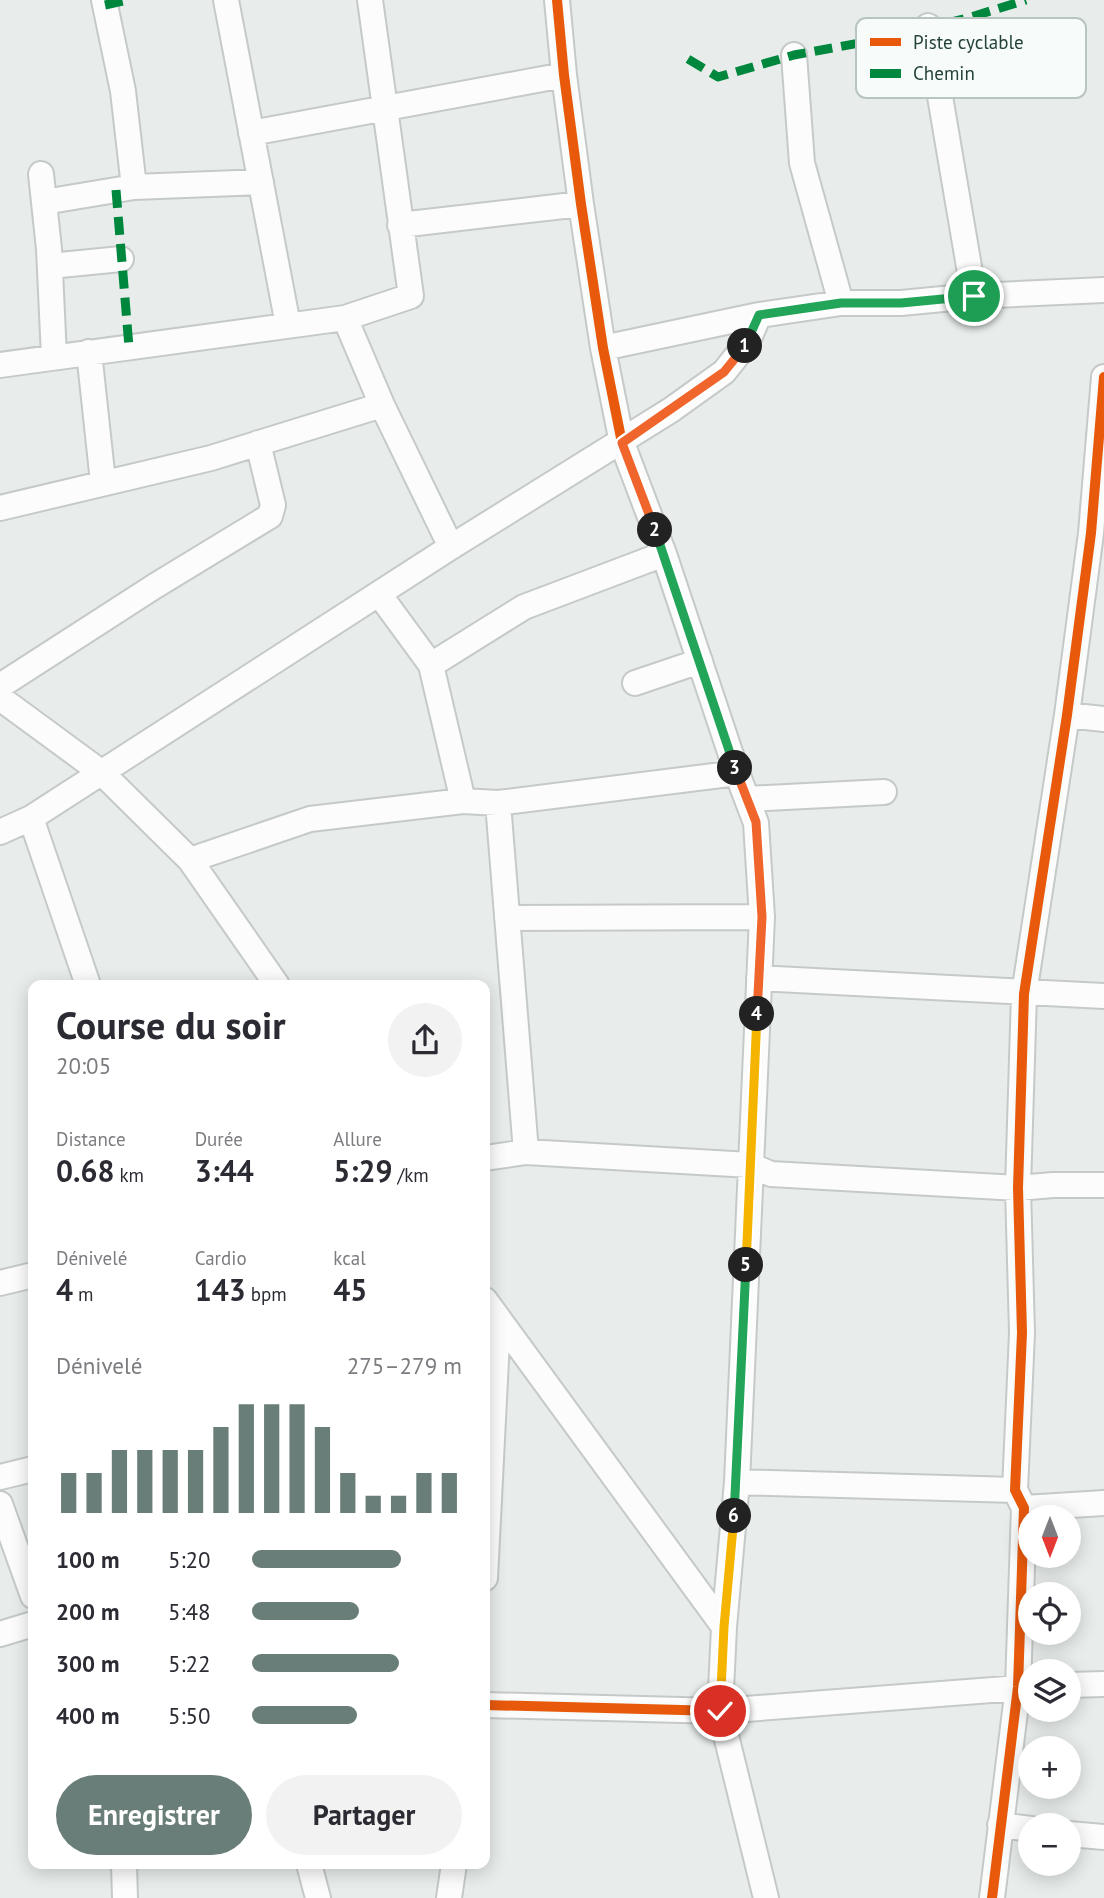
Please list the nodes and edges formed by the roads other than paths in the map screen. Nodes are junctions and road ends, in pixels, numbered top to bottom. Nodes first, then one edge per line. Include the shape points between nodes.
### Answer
1 (104, 0) edge
2 (226, 0) edge
3 (370, 0) edge
4 (558, 0) edge
5 (794, 55) dead end
6 (564, 75) junction
7 (940, 98) edge
8 (385, 108) junction
9 (251, 133) junction
10 (41, 174) dead end
11 (261, 182) junction
12 (134, 187) junction
13 (44, 202) junction
14 (581, 204) junction
15 (400, 225) junction
16 (121, 258) dead end
17 (50, 266) junction
18 (1104, 290) edge
19 (974, 296) junction
20 (841, 303) junction
21 (759, 315) junction
22 (345, 318) junction
23 (288, 325) junction
24 (603, 348) junction
25 (89, 352) junction
26 (54, 357) junction
27 (0, 365) edge
28 (1104, 377) edge
29 (382, 405) junction
30 (258, 443) junction
31 (622, 443) junction
32 (103, 482) junction
33 (0, 508) edge
34 (1098, 533) edge
35 (452, 547) junction
36 (664, 554) junction
37 (379, 594) junction
38 (700, 661) junction
39 (431, 665) junction
40 (635, 683) dead end
41 (0, 685) edge
42 (0, 698) edge
43 (1067, 715) junction
44 (1104, 719) edge
45 (102, 773) junction
46 (737, 773) junction
47 (884, 792) dead end
48 (747, 799) junction
49 (463, 801) junction
50 (498, 803) junction
51 (31, 818) junction
52 (0, 832) edge
53 (190, 859) junction
54 (762, 917) junction
55 (508, 918) junction
56 (759, 978) junction
57 (86, 980) edge
58 (274, 980) edge
59 (1024, 994) junction
60 (1104, 996) edge
61 (526, 1152) junction
62 (490, 1157) edge
63 (750, 1165) junction
64 (1104, 1185) edge
65 (1018, 1188) junction
66 (28, 1276) edge
67 (0, 1283) edge
68 (492, 1310) edge
69 (490, 1376) edge
70 (28, 1470) edge
71 (0, 1476) edge
72 (737, 1482) junction
73 (1019, 1499) junction
74 (1104, 1503) edge
75 (0, 1504) edge
76 (28, 1582) edge
77 (28, 1626) edge
78 (724, 1627) junction
79 (0, 1634) edge
80 (1023, 1659) edge
81 (1104, 1684) edge
82 (1081, 1685) edge
83 (1018, 1687) edge
84 (490, 1705) edge
85 (720, 1711) junction
86 (1018, 1722) edge
87 (1000, 1825) junction
88 (1018, 1827) edge
89 (1081, 1835) edge
90 (1104, 1837) edge
91 (124, 1869) edge
92 (310, 1869) edge
93 (453, 1869) edge
94 (125, 1898) edge
95 (318, 1898) edge
96 (449, 1898) edge
97 (766, 1898) edge
98 (992, 1898) edge

1 - 12 street via 123,90
2 - 9 street
3 - 8 street
4 - 6 street
5 - 20 street via 802,163
6 - 8 street
6 - 14 street
7 - 19 street
8 - 9 street
8 - 15 street
9 - 11 street
10 - 13 street
11 - 12 street
11 - 23 street
12 - 13 street
13 - 17 street
14 - 15 street
14 - 24 street
15 - 22 street via 411,296
16 - 17 street
17 - 26 street
18 - 19 street
19 - 20 street
20 - 21 street
21 - 24 street
21 - 31 street via 747,343 724,372
22 - 23 street
22 - 29 street
23 - 25 street
24 - 31 street
25 - 26 street
25 - 32 street
26 - 27 street
28 - 34 street
29 - 30 street
29 - 35 street
30 - 32 street
30 - 41 street via 274,505 270,516
31 - 35 street
31 - 36 street
32 - 33 street
34 - 43 street
35 - 37 street
36 - 38 street
36 - 39 street via 524,607
37 - 39 street
37 - 45 street
38 - 40 street
38 - 46 street
39 - 49 street
42 - 45 street
43 - 44 street
43 - 59 street
45 - 51 street
45 - 53 street
46 - 48 street
46 - 50 street
47 - 48 street
48 - 54 street via 756,822
49 - 50 street
49 - 53 street via 310,819
50 - 55 street
51 - 52 street
51 - 57 street
53 - 58 street
54 - 55 street
54 - 56 street
55 - 61 street
56 - 59 street
56 - 63 street
59 - 60 street
59 - 65 street
61 - 62 street
61 - 63 street
63 - 65 street via 771,1174
63 - 72 street
64 - 65 street
65 - 73 street via 1022,1332
66 - 67 street
68 - 69 street
68 - 78 street
70 - 71 street
72 - 73 street
72 - 78 street
73 - 74 street
73 - 80 street
75 - 76 street
77 - 79 street
78 - 85 street
81 - 82 street
83 - 85 street
84 - 85 street
85 - 97 street
86 - 87 street
87 - 88 street
87 - 98 street
89 - 90 street
91 - 94 street
92 - 95 street
93 - 96 street

